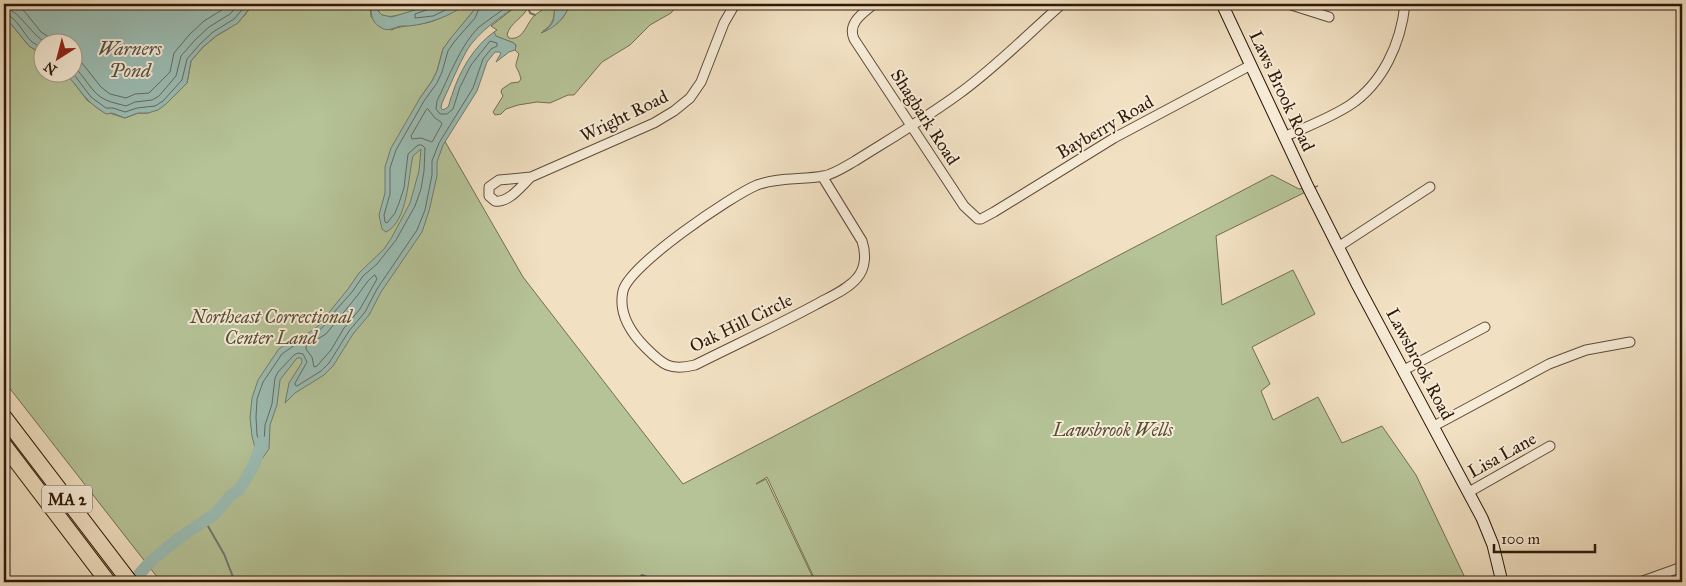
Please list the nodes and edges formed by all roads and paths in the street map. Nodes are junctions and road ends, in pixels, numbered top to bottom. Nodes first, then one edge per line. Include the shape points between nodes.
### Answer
1 (735, 4) edge
2 (746, 4) edge
3 (874, 4) edge
4 (1062, 4) edge
5 (1222, 4) edge
6 (1288, 4) edge
7 (1405, 4) edge
8 (1329, 17) dead end
9 (1251, 65) junction
10 (911, 125) junction
11 (1284, 137) junction
12 (1298, 166) joint
13 (822, 176) junction
14 (531, 177) dead end
15 (1430, 187) dead end
16 (978, 218) joint
17 (1338, 246) junction
18 (1485, 327) dead end
19 (1630, 342) dead end
20 (1404, 370) junction
21 (4, 417) edge
22 (1434, 426) junction
23 (4, 446) edge
24 (1550, 446) dead end
25 (1469, 492) junction
26 (1682, 567) edge
27 (108, 582) edge
28 (130, 582) edge
29 (1502, 582) edge
30 (1640, 582) edge

1 - 2 street, Wright Road
1 - 14 street, Wright Road via 703,78 683,105 654,123
3 - 10 street, Shagbark Road via 851,29 854,39
4 - 10 street, Oak Hill Circle via 960,93
5 - 9 street, Laws Brook Road
6 - 8 street
7 - 11 street via 1394,48 1367,91 1344,108
9 - 11 street, Laws Brook Road
9 - 16 street, Bayberry Road via 1114,138 994,212
10 - 13 street, Oak Hill Circle via 852,162
10 - 16 street, Shagbark Road via 964,206
11 - 12 street, Laws Brook Road
12 - 17 street, Lawsbrook Road
13 - 13 street, Oak Hill Circle via 792,178 757,186 731,200 674,239 626,282 622,310 628,325 656,358 674,368 695,365 838,293 857,278 865,249
15 - 17 street
17 - 20 street, Lawsbrook Road
18 - 20 street
19 - 22 street via 1586,350 1549,364
20 - 22 street, Lawsbrook Road
21 - 28 highway, MA 2
22 - 25 street, Lawsbrook Road
23 - 27 highway, MA 2
24 - 25 street, Lisa Lane
25 - 29 street, Lawsbrook Road via 1493,545
26 - 30 street

